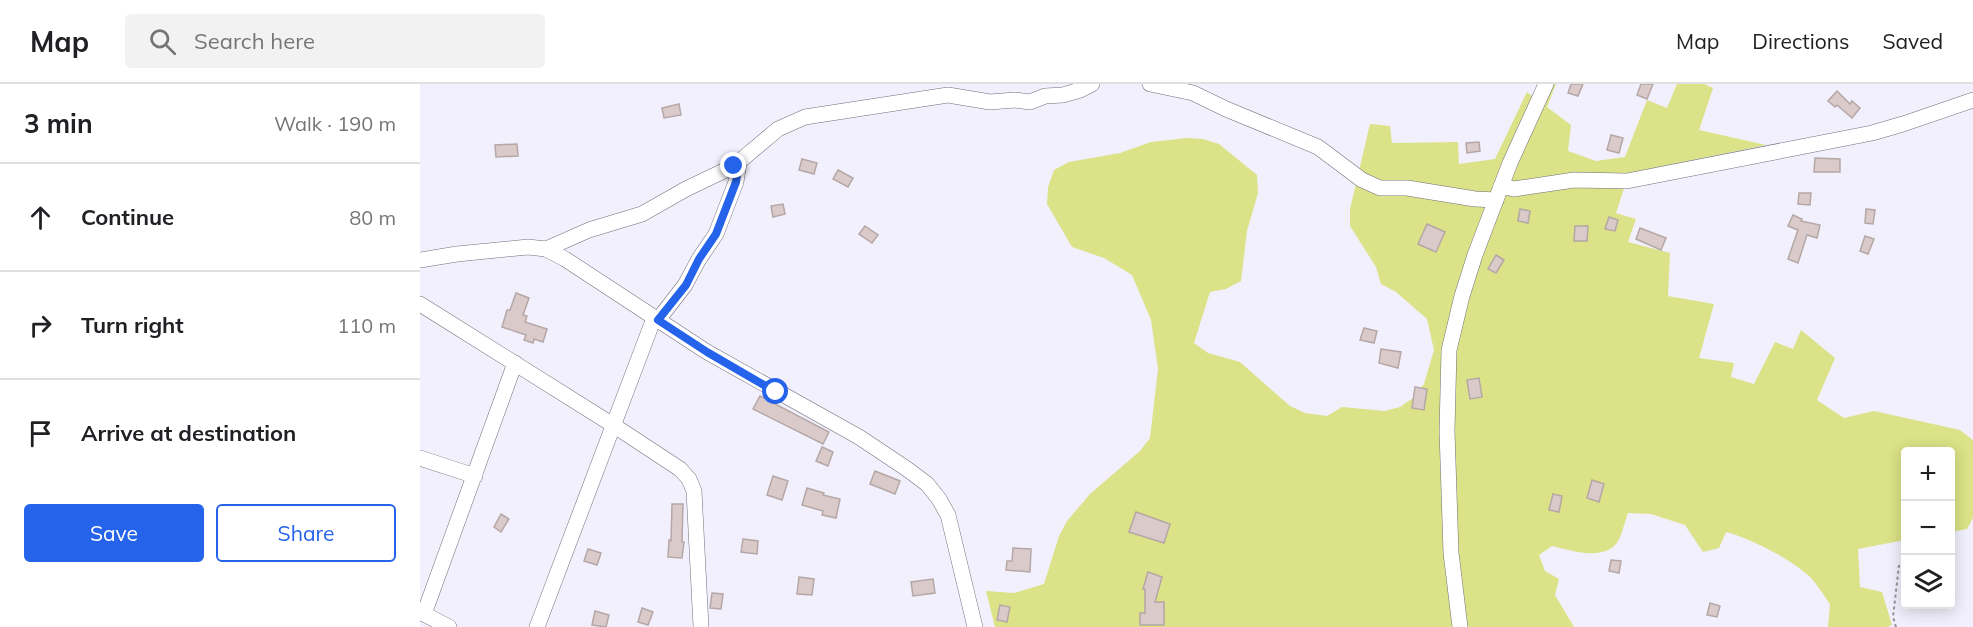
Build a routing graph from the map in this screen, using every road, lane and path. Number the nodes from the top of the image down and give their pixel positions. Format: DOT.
graph roads {
  1 [pos="1092,84"];
  2 [pos="1150,84"];
  3 [pos="1546,84"];
  4 [pos="1973,100"];
  5 [pos="739,162"];
  6 [pos="1499,193"];
  7 [pos="546,249"];
  8 [pos="421,262"];
  9 [pos="420,304"];
  10 [pos="656,319"];
  11 [pos="515,363"];
  12 [pos="613,425"];
  13 [pos="420,458"];
  14 [pos="475,476"];
  15 [pos="1899,565"];
  16 [pos="422,613"];
  17 [pos="449,627"];
  18 [pos="537,627"];
  19 [pos="701,627"];
  20 [pos="975,627"];
  21 [pos="1460,627"];
  22 [pos="1896,627"];
  1 -- 5 [label="street"];
  2 -- 6 [label="street"];
  3 -- 6 [label="street"];
  4 -- 6 [label="street"];
  5 -- 7 [label="street"];
  5 -- 10 [label="street"];
  6 -- 21 [label="street"];
  7 -- 8 [label="street"];
  7 -- 10 [label="street"];
  9 -- 11 [label="street"];
  10 -- 12 [label="street"];
  10 -- 20 [label="street"];
  11 -- 12 [label="street"];
  11 -- 14 [label="street"];
  12 -- 18 [label="street"];
  12 -- 19 [label="street"];
  13 -- 14 [label="street"];
  14 -- 16 [label="street"];
  15 -- 22 [label="path"];
  16 -- 17 [label="street"];
}
